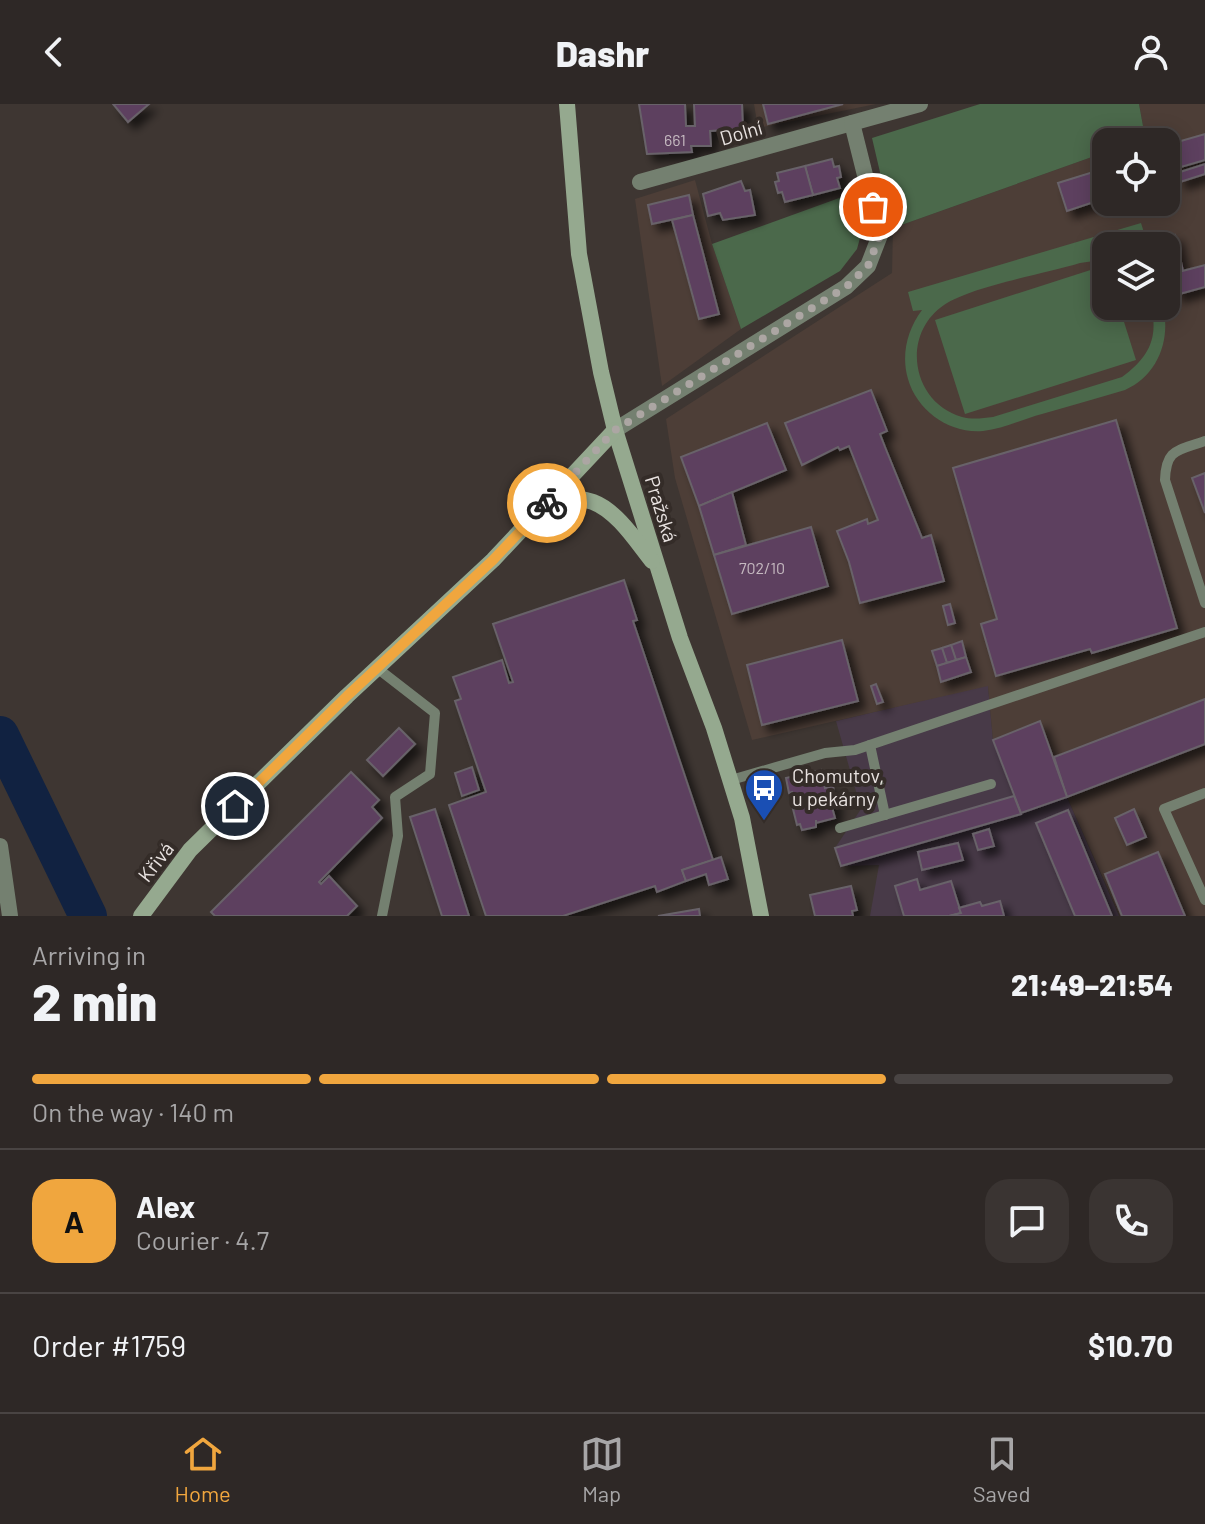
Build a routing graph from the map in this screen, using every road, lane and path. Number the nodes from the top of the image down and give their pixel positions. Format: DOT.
graph roads {
  1 [pos="567,104"];
  2 [pos="920,104"];
  3 [pos="852,123"];
  4 [pos="640,182"];
  5 [pos="615,430"];
  6 [pos="1205,441"];
  7 [pos="547,503"];
  8 [pos="658,570"];
  9 [pos="1205,603"];
  10 [pos="1205,632"];
  11 [pos="377,668"];
  12 [pos="870,745"];
  13 [pos="731,780"];
  14 [pos="991,784"];
  15 [pos="1205,793"];
  16 [pos="885,815"];
  17 [pos="840,828"];
  18 [pos="0,846"];
  19 [pos="1205,900"];
  20 [pos="10,916"];
  21 [pos="141,916"];
  22 [pos="382,916"];
  23 [pos="761,916"];
  1 -- 5 [label="main road, Pražská"];
  2 -- 3 [label="street, Dolní"];
  3 -- 4 [label="street, Dolní"];
  3 -- 5 [label="street"];
  5 -- 7 [label="main road, Křivá"];
  5 -- 8 [label="main road, Pražská"];
  6 -- 9 [label="lane"];
  7 -- 8 [label="main road"];
  7 -- 11 [label="main road, Křivá"];
  8 -- 13 [label="main road, Pražská"];
  10 -- 12 [label="lane"];
  11 -- 21 [label="main road, Křivá"];
  11 -- 22 [label="lane"];
  12 -- 13 [label="lane"];
  12 -- 16 [label="lane"];
  13 -- 23 [label="main road, Pražská"];
  14 -- 16 [label="lane"];
  15 -- 19 [label="lane"];
  16 -- 17 [label="lane"];
  18 -- 20 [label="street"];
}
